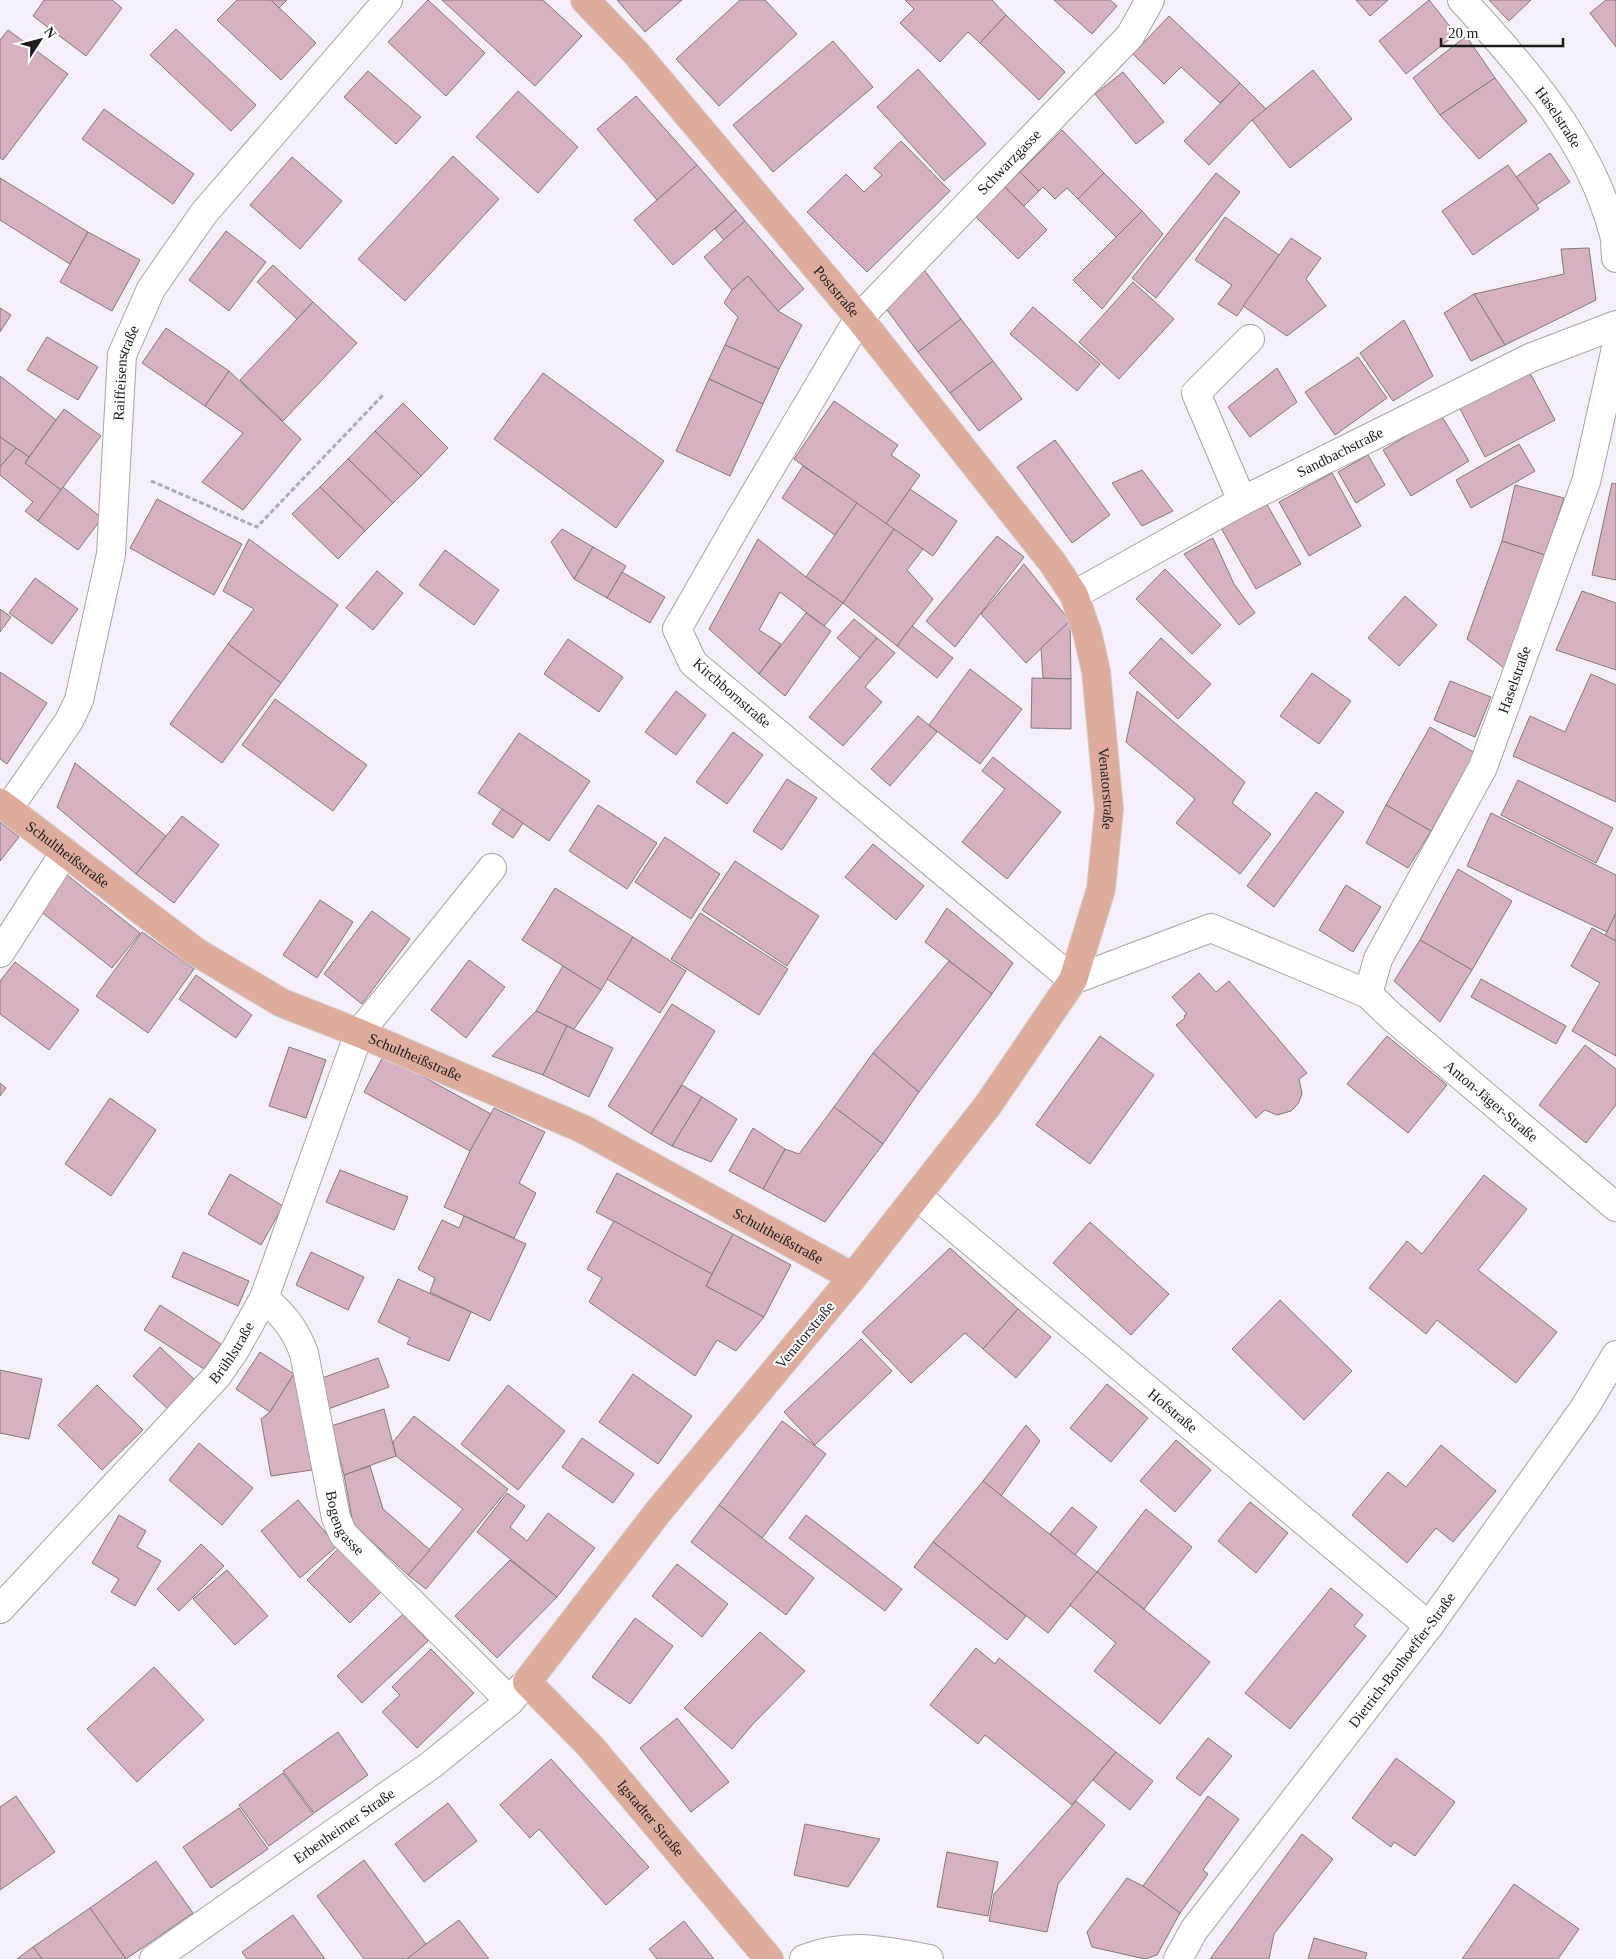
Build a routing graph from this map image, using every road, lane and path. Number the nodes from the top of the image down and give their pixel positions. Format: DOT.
graph roads {
  1 [pos="388,0"];
  2 [pos="586,0"];
  3 [pos="1150,0"];
  4 [pos="1462,0"];
  5 [pos="1616,258"];
  6 [pos="860,318"];
  7 [pos="1616,325"];
  8 [pos="1250,339"];
  9 [pos="1616,348"];
  10 [pos="384,394"];
  11 [pos="116,466"];
  12 [pos="1242,501"];
  13 [pos="1074,595"];
  14 [pos="4,806"];
  15 [pos="65,852"];
  16 [pos="492,868"];
  17 [pos="0,953"];
  18 [pos="1073,980"];
  19 [pos="1368,994"];
  20 [pos="359,1033"];
  21 [pos="917,1196"];
  22 [pos="1616,1207"];
  23 [pos="853,1277"];
  24 [pos="264,1298"];
  25 [pos="1616,1355"];
  26 [pos="0,1609"];
  27 [pos="1429,1626"];
  28 [pos="519,1691"];
  29 [pos="154,1959"];
  30 [pos="769,1959"];
  31 [pos="804,1959"];
  32 [pos="929,1959"];
  33 [pos="1178,1959"];
  1 -- 11 [label="street, Raiffeisenstraße"];
  2 -- 6 [label="main road, Poststraße"];
  3 -- 6 [label="street, Schwarzgasse"];
  4 -- 5 [label="street, Haselstraße"];
  6 -- 13 [label="main road, Poststraße"];
  6 -- 18 [label="street, Kirchbornstraße"];
  7 -- 12 [label="street, Sandbachstraße"];
  8 -- 12 [label="street"];
  9 -- 19 [label="street, Haselstraße"];
  10 -- 11 [label="path"];
  11 -- 14 [label="street, Raiffeisenstraße"];
  12 -- 13 [label="street, Sandbachstraße"];
  13 -- 18 [label="main road, Venatorstraße"];
  14 -- 15 [label="main road, Schultheißstraße"];
  15 -- 17 [label="street"];
  15 -- 20 [label="main road, Schultheißstraße"];
  16 -- 20 [label="street, Brühlstraße"];
  18 -- 19 [label="street"];
  18 -- 21 [label="main road, Venatorstraße"];
  19 -- 22 [label="street, Anton-Jäger-Straße"];
  20 -- 23 [label="main road, Schultheißstraße"];
  20 -- 24 [label="street, Brühlstraße"];
  21 -- 23 [label="main road, Venatorstraße"];
  21 -- 27 [label="street, Hofstraße"];
  23 -- 28 [label="main road, Venatorstraße"];
  24 -- 26 [label="street, Brühlstraße"];
  24 -- 28 [label="street, Bogengasse"];
  25 -- 27 [label="street, Dietrich-Bonhoeffer-Straße"];
  27 -- 33 [label="street, Dietrich-Bonhoeffer-Straße"];
  28 -- 29 [label="street, Erbenheimer Straße"];
  28 -- 30 [label="main road, Igstadter Straße"];
  31 -- 32 [label="street"];
}
